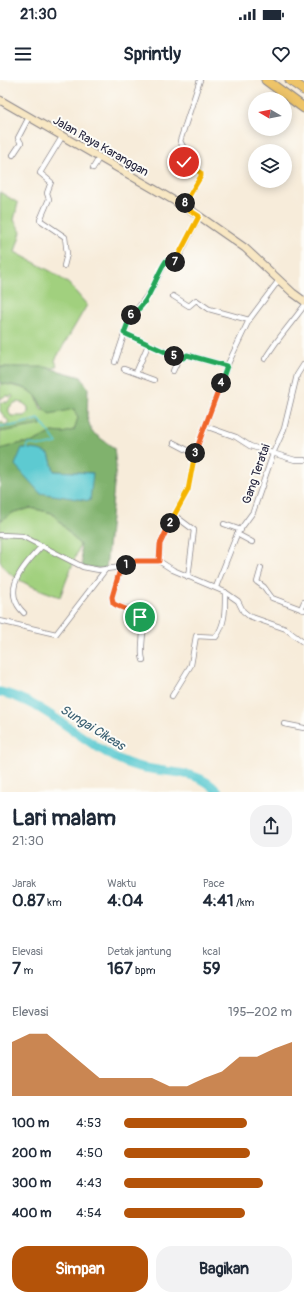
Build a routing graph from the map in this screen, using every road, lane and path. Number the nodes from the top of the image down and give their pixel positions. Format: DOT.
graph roads {
  1 [pos="200,80"];
  2 [pos="266,80"];
  3 [pos="290,80"];
  4 [pos="304,90"];
  5 [pos="0,100"];
  6 [pos="304,108"];
  7 [pos="29,117"];
  8 [pos="62,137"];
  9 [pos="12,155"];
  10 [pos="99,158"];
  11 [pos="93,168"];
  12 [pos="183,206"];
  13 [pos="199,216"];
  14 [pos="64,266"];
  15 [pos="279,280"];
  16 [pos="173,296"];
  17 [pos="304,301"];
  18 [pos="304,306"];
  19 [pos="249,320"];
  20 [pos="124,333"];
  21 [pos="148,345"];
  22 [pos="180,358"];
  23 [pos="265,359"];
  24 [pos="115,362"];
  25 [pos="304,364"];
  26 [pos="227,366"];
  27 [pos="124,368"];
  28 [pos="174,371"];
  29 [pos="136,373"];
  30 [pos="154,380"];
  31 [pos="205,426"];
  32 [pos="174,443"];
  33 [pos="273,453"];
  34 [pos="195,454"];
  35 [pos="304,460"];
  36 [pos="174,515"];
  37 [pos="224,524"];
  38 [pos="239,532"];
  39 [pos="0,535"];
  40 [pos="252,542"];
  41 [pos="42,546"];
  42 [pos="159,561"];
  43 [pos="121,566"];
  44 [pos="261,568"];
  45 [pos="106,569"];
  46 [pos="188,577"];
  47 [pos="216,587"];
  48 [pos="225,592"];
  49 [pos="304,602"];
  50 [pos="302,610"];
  51 [pos="24,613"];
  52 [pos="0,621"];
  53 [pos="304,643"];
  54 [pos="143,660"];
  55 [pos="172,696"];
  56 [pos="284,724"];
  57 [pos="304,728"];
  1 -- 12 [label="street"];
  2 -- 6 [label="highway"];
  3 -- 4 [label="highway"];
  5 -- 7 [label="street, Jalan Raya Karanggan"];
  7 -- 8 [label="street, Jalan Raya Karanggan"];
  7 -- 9 [label="street"];
  8 -- 10 [label="street, Jalan Raya Karanggan"];
  8 -- 14 [label="street"];
  10 -- 11 [label="street"];
  10 -- 12 [label="street, Jalan Raya Karanggan"];
  12 -- 13 [label="street, Jalan Raya Karanggan"];
  13 -- 15 [label="street, Jalan Raya Karanggan"];
  13 -- 20 [label="street"];
  15 -- 17 [label="street, Jalan Raya Karanggan"];
  15 -- 19 [label="street"];
  16 -- 19 [label="street"];
  18 -- 23 [label="street"];
  19 -- 26 [label="street"];
  20 -- 21 [label="street"];
  20 -- 24 [label="street"];
  21 -- 22 [label="street"];
  21 -- 29 [label="street"];
  22 -- 26 [label="street"];
  22 -- 28 [label="street"];
  25 -- 33 [label="street, Gang Teratai"];
  26 -- 31 [label="street"];
  27 -- 29 [label="street"];
  29 -- 30 [label="street"];
  31 -- 33 [label="street"];
  31 -- 34 [label="street"];
  32 -- 34 [label="street"];
  33 -- 35 [label="street"];
  33 -- 38 [label="street, Gang Teratai"];
  34 -- 36 [label="street"];
  36 -- 42 [label="street"];
  36 -- 46 [label="street"];
  37 -- 38 [label="street"];
  38 -- 40 [label="street"];
  38 -- 47 [label="street, Gang Teratai"];
  39 -- 41 [label="street"];
  41 -- 45 [label="street"];
  41 -- 51 [label="street"];
  42 -- 43 [label="street"];
  42 -- 46 [label="street"];
  43 -- 45 [label="street"];
  43 -- 54 [label="street"];
  44 -- 50 [label="street"];
  45 -- 52 [label="street"];
  46 -- 47 [label="street"];
  47 -- 48 [label="street"];
  48 -- 53 [label="street"];
  48 -- 55 [label="street"];
  49 -- 50 [label="street"];
  56 -- 57 [label="street"];
}
